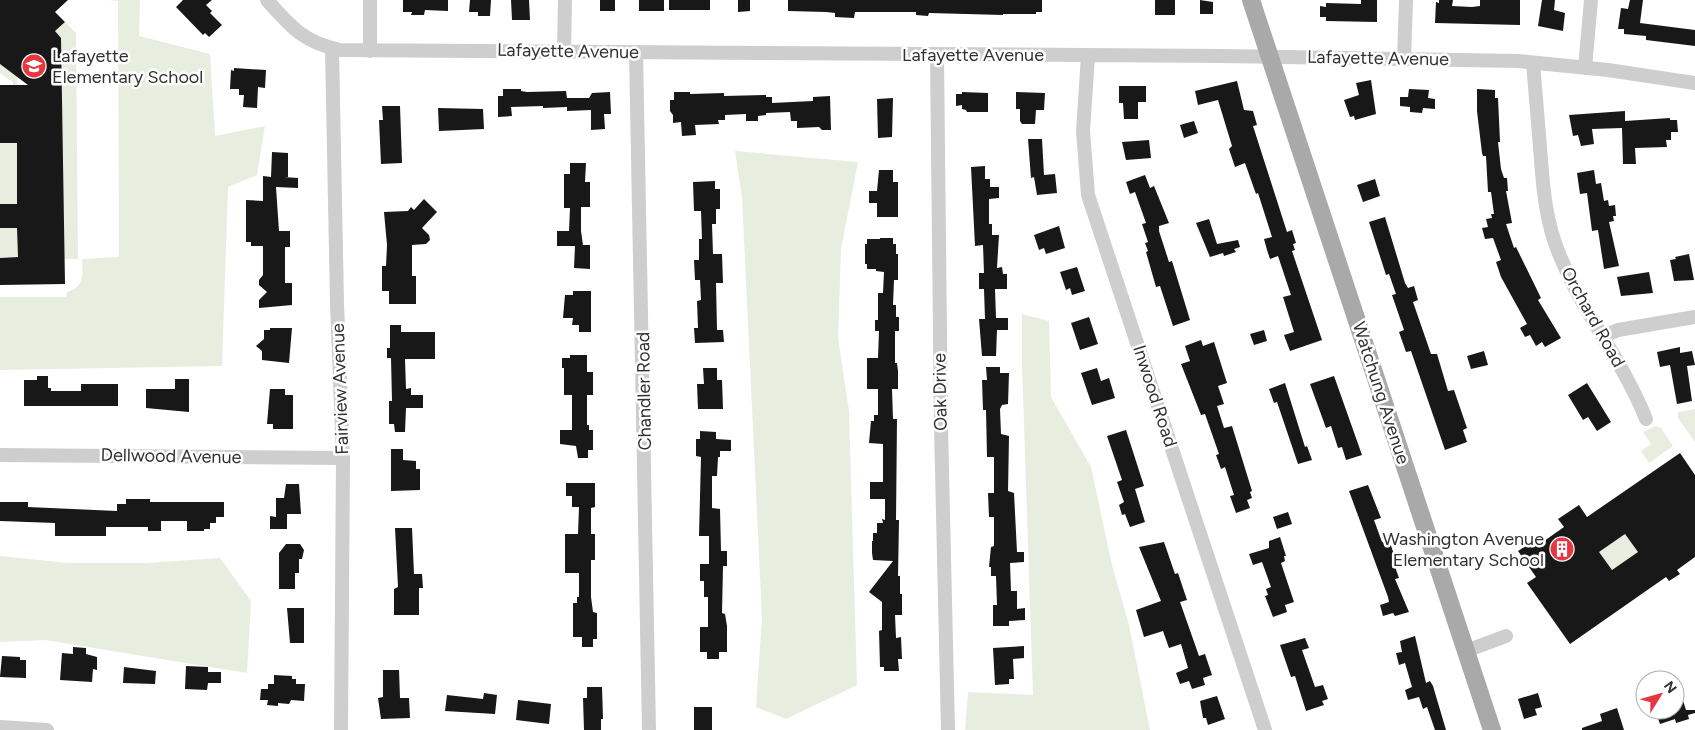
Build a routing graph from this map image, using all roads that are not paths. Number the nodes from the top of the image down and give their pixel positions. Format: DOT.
graph roads {
  1 [pos="267,0"];
  2 [pos="370,0"];
  3 [pos="565,0"];
  4 [pos="1251,0"];
  5 [pos="1406,0"];
  6 [pos="1591,0"];
  7 [pos="332,48"];
  8 [pos="370,51"];
  9 [pos="564,51"];
  10 [pos="636,52"];
  11 [pos="937,54"];
  12 [pos="1088,56"];
  13 [pos="1270,57"];
  14 [pos="1404,59"];
  15 [pos="1533,63"];
  16 [pos="1584,68"];
  17 [pos="1695,83"];
  18 [pos="1695,317"];
  19 [pos="1604,336"];
  20 [pos="1646,419"];
  21 [pos="0,455"];
  22 [pos="343,458"];
  23 [pos="1506,636"];
  24 [pos="1466,650"];
  25 [pos="0,727"];
  26 [pos="47,730"];
  27 [pos="341,730"];
  28 [pos="649,730"];
  29 [pos="948,730"];
  30 [pos="1265,730"];
  31 [pos="1492,730"];
  1 -- 7 [label="street, Lafayette Avenue"];
  2 -- 8 [label="street"];
  3 -- 9 [label="street"];
  4 -- 13 [label="main road, Watchung Avenue"];
  5 -- 14 [label="street"];
  6 -- 16 [label="street"];
  7 -- 8 [label="street, Lafayette Avenue"];
  7 -- 22 [label="street, Fairview Avenue"];
  8 -- 9 [label="street, Lafayette Avenue"];
  9 -- 10 [label="street, Lafayette Avenue"];
  10 -- 11 [label="street, Lafayette Avenue"];
  10 -- 28 [label="street, Chandler Road"];
  11 -- 12 [label="street, Lafayette Avenue"];
  11 -- 29 [label="street, Oak Drive"];
  12 -- 13 [label="street, Lafayette Avenue"];
  12 -- 30 [label="street, Inwood Road"];
  13 -- 14 [label="street, Lafayette Avenue"];
  13 -- 24 [label="main road, Watchung Avenue"];
  14 -- 15 [label="street, Lafayette Avenue"];
  15 -- 16 [label="street, Lafayette Avenue"];
  15 -- 19 [label="street, Orchard Road"];
  16 -- 17 [label="street, Lafayette Avenue"];
  18 -- 19 [label="street"];
  19 -- 20 [label="street, Orchard Road"];
  21 -- 22 [label="street, Dellwood Avenue"];
  22 -- 27 [label="street, Fairview Avenue"];
  23 -- 24 [label="street"];
  24 -- 31 [label="main road, Watchung Avenue"];
  25 -- 26 [label="street"];
}
